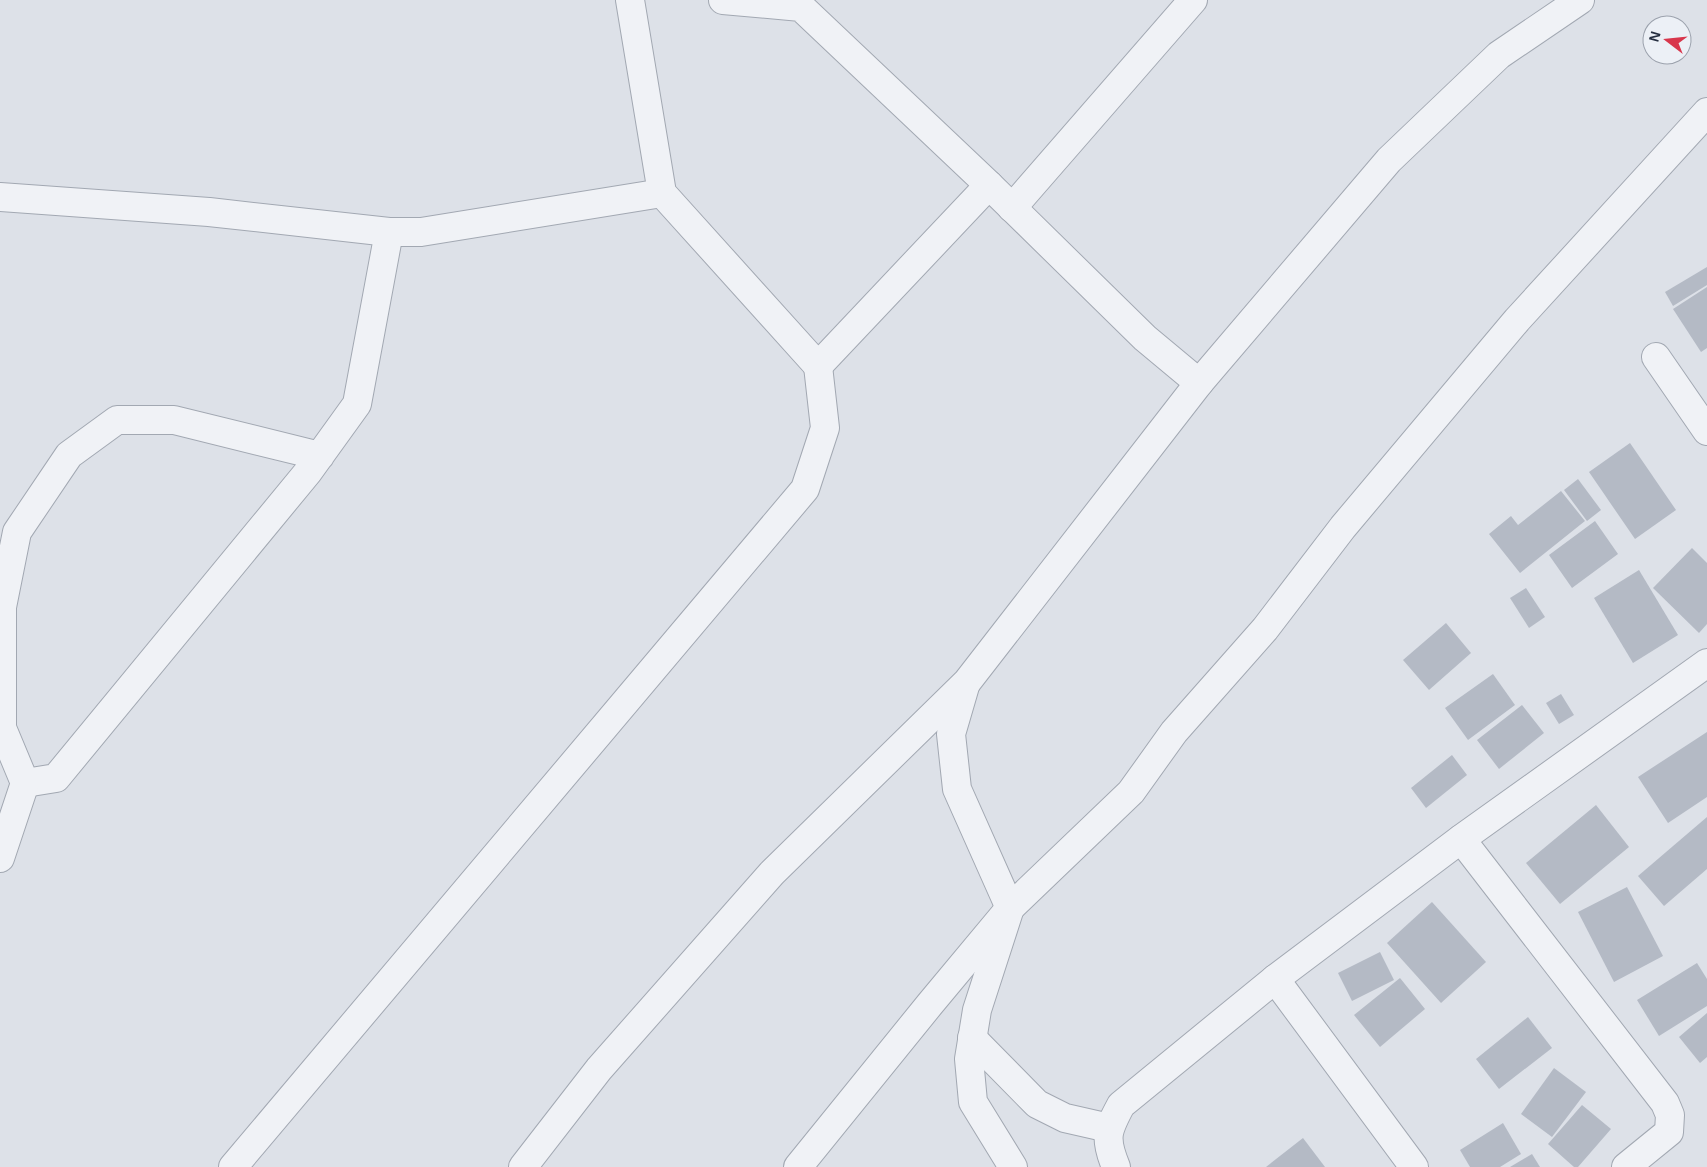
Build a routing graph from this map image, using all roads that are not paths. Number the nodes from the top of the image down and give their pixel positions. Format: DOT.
graph roads {
  1 [pos="630,0"];
  2 [pos="723,0"];
  3 [pos="1193,0"];
  4 [pos="1580,0"];
  5 [pos="1707,112"];
  6 [pos="989,185"];
  7 [pos="662,193"];
  8 [pos="0,197"];
  9 [pos="1012,208"];
  10 [pos="388,232"];
  11 [pos="1656,357"];
  12 [pos="818,366"];
  13 [pos="1198,383"];
  14 [pos="1707,431"];
  15 [pos="320,456"];
  16 [pos="1707,663"];
  17 [pos="966,682"];
  18 [pos="25,783"];
  19 [pos="1461,839"];
  20 [pos="0,858"];
  21 [pos="1010,908"];
  22 [pos="1275,979"];
  23 [pos="972,1038"];
  24 [pos="1109,1128"];
  25 [pos="233,1167"];
  26 [pos="523,1167"];
  27 [pos="798,1167"];
  28 [pos="1014,1167"];
  29 [pos="1116,1167"];
  30 [pos="1414,1167"];
  31 [pos="1626,1167"];
  1 -- 7 [label="street"];
  2 -- 6 [label="street"];
  3 -- 9 [label="street"];
  4 -- 13 [label="street"];
  5 -- 21 [label="street"];
  6 -- 9 [label="street"];
  6 -- 12 [label="street"];
  7 -- 10 [label="street"];
  7 -- 12 [label="street"];
  8 -- 10 [label="street"];
  9 -- 13 [label="street"];
  10 -- 15 [label="street"];
  11 -- 14 [label="street"];
  12 -- 25 [label="street"];
  13 -- 17 [label="street"];
  15 -- 18 [label="street"];
  15 -- 18 [label="street"];
  16 -- 19 [label="street"];
  17 -- 21 [label="street"];
  17 -- 26 [label="street"];
  18 -- 20 [label="street"];
  19 -- 22 [label="street"];
  19 -- 31 [label="street"];
  21 -- 23 [label="street"];
  21 -- 27 [label="street"];
  22 -- 24 [label="street"];
  22 -- 30 [label="street"];
  23 -- 24 [label="street"];
  23 -- 28 [label="street"];
  24 -- 29 [label="street"];
}
